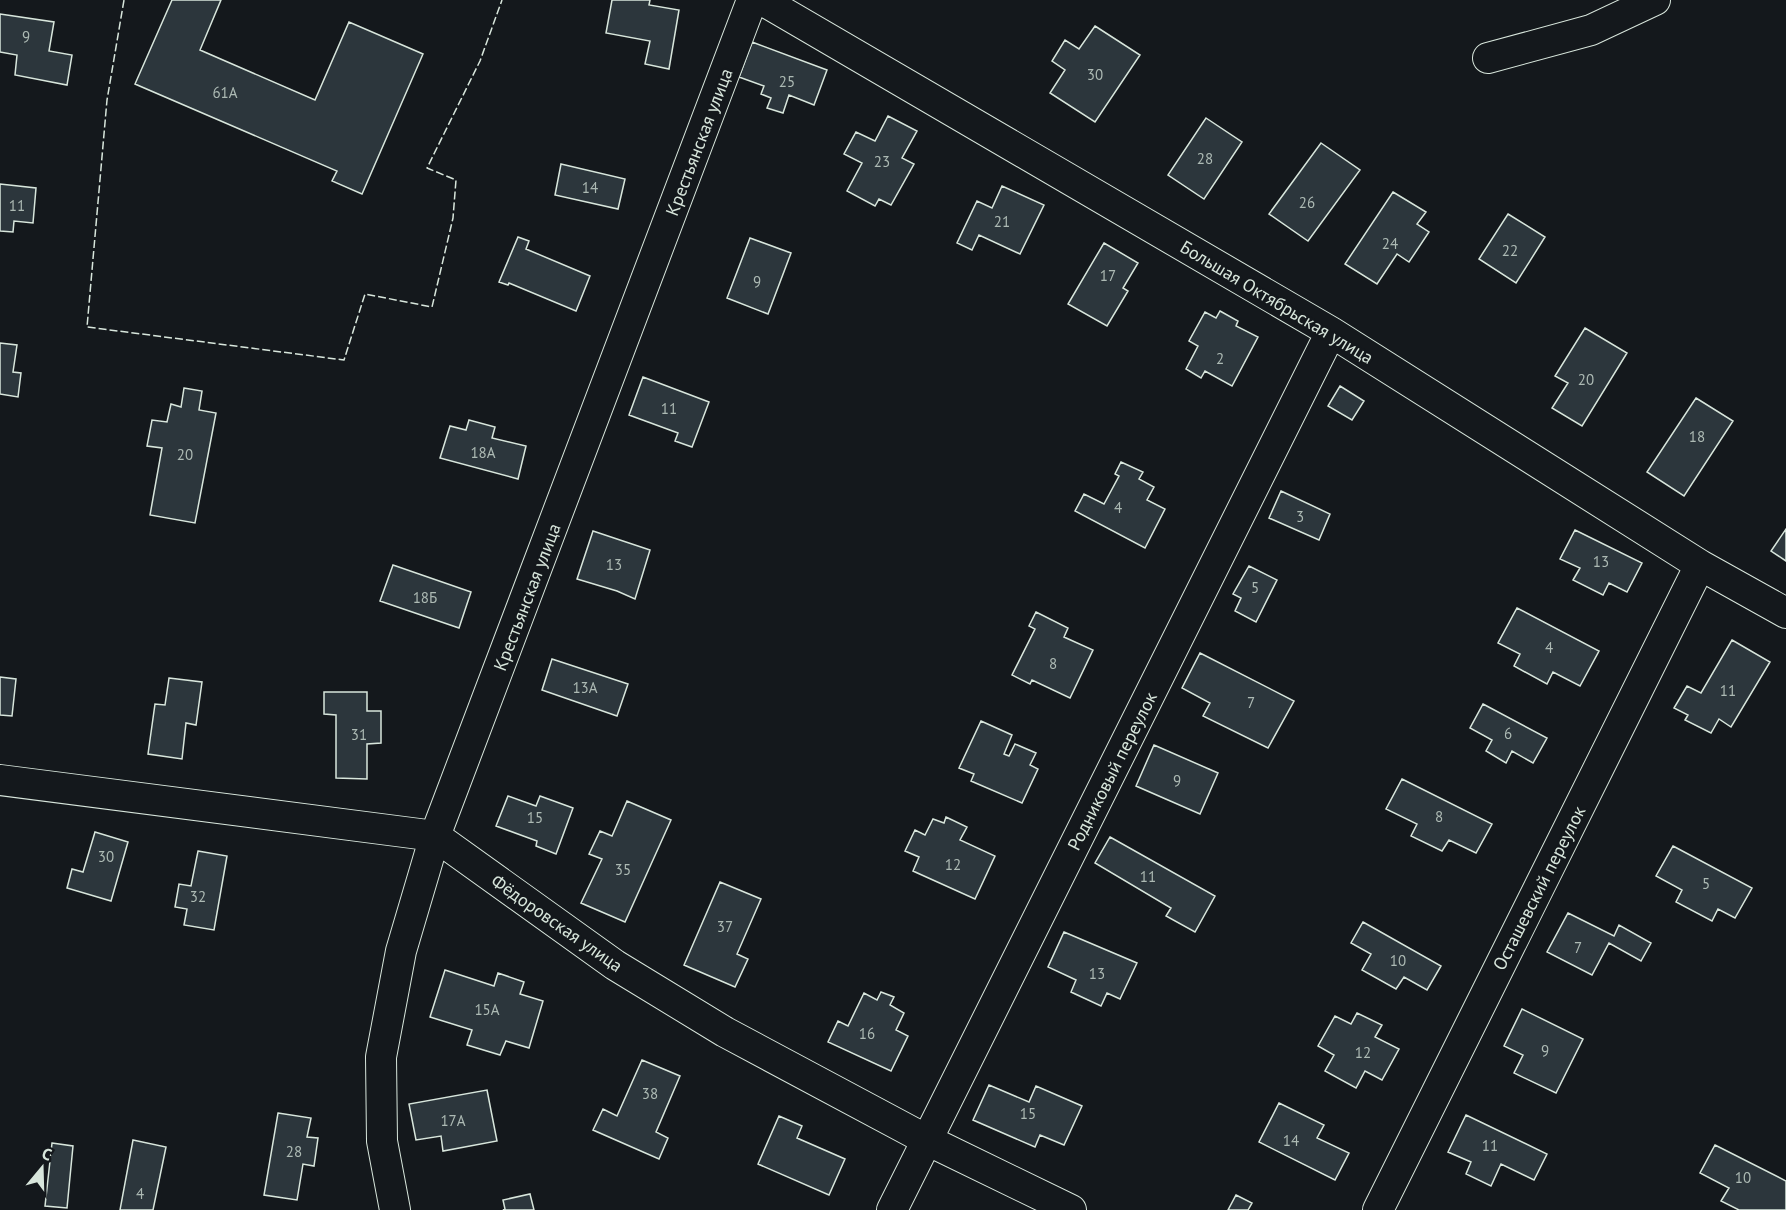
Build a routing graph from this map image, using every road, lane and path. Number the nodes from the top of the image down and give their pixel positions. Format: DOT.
graph roads {
  1 [pos="752,0"];
  2 [pos="762,0"];
  3 [pos="1655,0"];
  4 [pos="1488,58"];
  5 [pos="1331,332"];
  6 [pos="1700,565"];
  7 [pos="1786,613"];
  8 [pos="0,780"];
  9 [pos="435,836"];
  10 [pos="927,1140"];
  11 [pos="394,1210"];
  12 [pos="892,1210"];
  13 [pos="1071,1210"];
  14 [pos="1378,1210"];
  1 -- 9 [label="street, Крестьянская улица"];
  2 -- 5 [label="street, Большая Октябрьская улица"];
  3 -- 4 [label="street"];
  5 -- 6 [label="street, Большая Октябрьская улица"];
  5 -- 10 [label="street, Родниковый переулок"];
  6 -- 7 [label="street, Большая Октябрьская улица"];
  6 -- 14 [label="street, Осташевский переулок"];
  8 -- 9 [label="street, Фёдоровская улица"];
  9 -- 10 [label="street, Фёдоровская улица"];
  9 -- 11 [label="street, Крестьянская улица"];
  10 -- 12 [label="street, Родниковый переулок"];
  10 -- 13 [label="street, Фёдоровская улица"];
}
